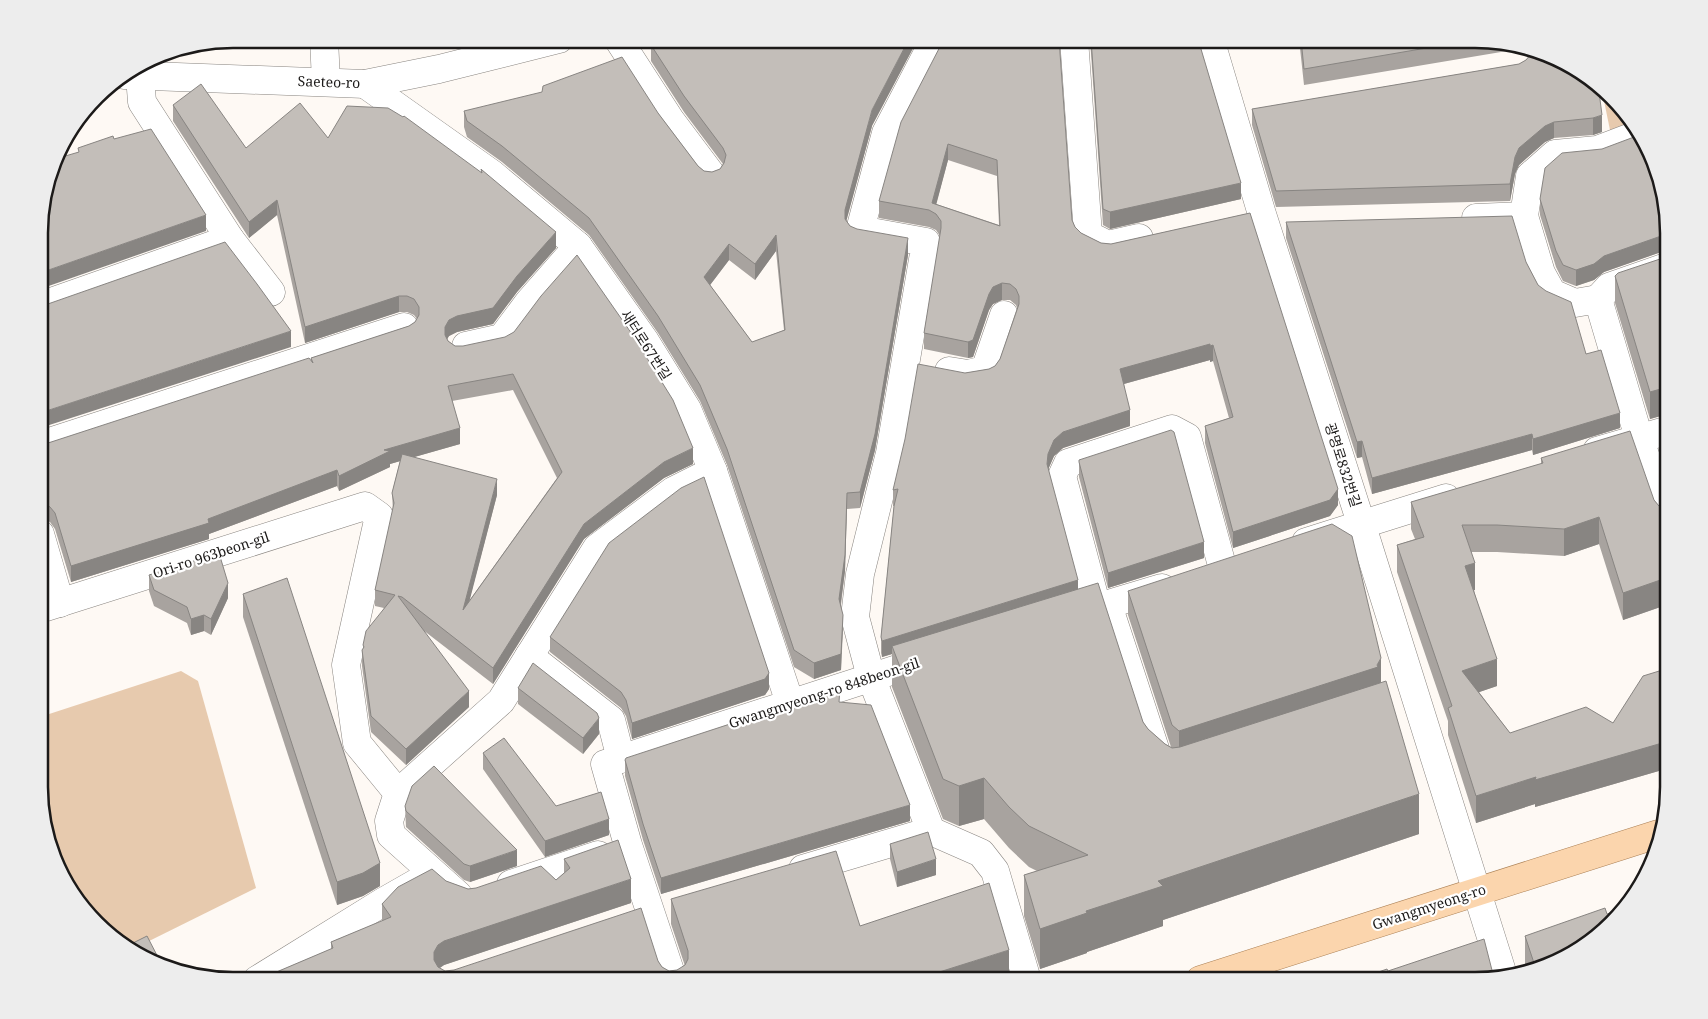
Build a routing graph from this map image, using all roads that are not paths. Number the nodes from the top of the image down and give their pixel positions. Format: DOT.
graph roads {
  1 [pos="324,48"];
  2 [pos="524,48"];
  3 [pos="624,48"];
  4 [pos="930,48"];
  5 [pos="1075,48"];
  6 [pos="1213,48"];
  7 [pos="134,76"];
  8 [pos="132,77"];
  9 [pos="326,82"];
  10 [pos="365,84"];
  11 [pos="1261,108"];
  12 [pos="1231,113"];
  13 [pos="1633,136"];
  14 [pos="710,173"];
  15 [pos="1524,216"];
  16 [pos="1256,217"];
  17 [pos="1454,218"];
  18 [pos="1295,222"];
  19 [pos="1166,232"];
  20 [pos="230,238"];
  21 [pos="578,246"];
  22 [pos="1660,269"];
  23 [pos="271,292"];
  24 [pos="1598,300"];
  25 [pos="48,303"];
  26 [pos="1004,315"];
  27 [pos="404,327"];
  28 [pos="460,347"];
  29 [pos="906,362"];
  30 [pos="1660,432"];
  31 [pos="1639,438"];
  32 [pos="48,442"];
  33 [pos="1574,458"];
  34 [pos="713,471"];
  35 [pos="1473,489"];
  36 [pos="1660,497"];
  37 [pos="1361,524"];
  38 [pos="1278,551"];
  39 [pos="1251,560"];
  40 [pos="1223,569"];
  41 [pos="48,592"];
  42 [pos="50,606"];
  43 [pos="1103,606"];
  44 [pos="1050,622"];
  45 [pos="956,651"];
  46 [pos="530,656"];
  47 [pos="871,677"];
  48 [pos="790,703"];
  49 [pos="621,758"];
  50 [pos="1185,770"];
  51 [pos="398,793"];
  52 [pos="931,831"];
  53 [pos="1654,835"];
  54 [pos="628,845"];
  55 [pos="434,874"];
  56 [pos="781,875"];
  57 [pos="1476,892"];
  58 [pos="679,905"];
  59 [pos="651,913"];
  60 [pos="623,922"];
  61 [pos="1501,970"];
  62 [pos="270,972"];
  63 [pos="670,972"];
  64 [pos="1025,972"];
  65 [pos="1247,972"];
  1 -- 9 [label="street"];
  2 -- 10 [label="street, Saeteo-ro"];
  3 -- 14 [label="street"];
  4 -- 29 [label="street"];
  5 -- 19 [label="street"];
  6 -- 12 [label="street, 광명로832번길"];
  7 -- 9 [label="street, Saeteo-ro"];
  8 -- 20 [label="street"];
  9 -- 10 [label="street, Saeteo-ro"];
  10 -- 21 [label="street, 새터로67번길"];
  11 -- 12 [label="street"];
  12 -- 16 [label="street, 광명로832번길"];
  13 -- 15 [label="street"];
  15 -- 17 [label="street"];
  15 -- 24 [label="street"];
  16 -- 18 [label="street"];
  16 -- 37 [label="street, 광명로832번길"];
  20 -- 23 [label="street"];
  20 -- 25 [label="street"];
  21 -- 28 [label="street"];
  21 -- 34 [label="street, 새터로67번길"];
  22 -- 24 [label="street"];
  24 -- 31 [label="street"];
  26 -- 29 [label="street"];
  27 -- 32 [label="street"];
  29 -- 47 [label="street"];
  30 -- 31 [label="street"];
  31 -- 33 [label="street"];
  31 -- 36 [label="street"];
  34 -- 46 [label="street"];
  34 -- 48 [label="street, 새터로67번길"];
  35 -- 37 [label="street"];
  37 -- 38 [label="street"];
  37 -- 57 [label="street, 광명로832번길"];
  39 -- 40 [label="street"];
  40 -- 43 [label="street"];
  40 -- 43 [label="street"];
  41 -- 42 [label="street"];
  42 -- 51 [label="street, Ori-ro 963beon-gil"];
  43 -- 44 [label="street"];
  43 -- 50 [label="street"];
  45 -- 47 [label="street, Gwangmyeong-ro 848beon-gil"];
  46 -- 49 [label="street"];
  46 -- 51 [label="street"];
  47 -- 48 [label="street, Gwangmyeong-ro 848beon-gil"];
  47 -- 52 [label="street"];
  48 -- 49 [label="street, Gwangmyeong-ro 848beon-gil"];
  49 -- 54 [label="street, Gwangmyeong-ro 848beon-gil"];
  51 -- 55 [label="street"];
  52 -- 56 [label="street"];
  52 -- 64 [label="street"];
  53 -- 57 [label="main road, Gwangmyeong-ro"];
  54 -- 55 [label="street"];
  54 -- 59 [label="street, Gwangmyeong-ro 848beon-gil"];
  55 -- 62 [label="street"];
  57 -- 61 [label="street, 광명로832번길"];
  57 -- 65 [label="main road, Gwangmyeong-ro"];
  58 -- 59 [label="street"];
  59 -- 60 [label="street"];
  59 -- 63 [label="street, Gwangmyeong-ro 848beon-gil"];
}
